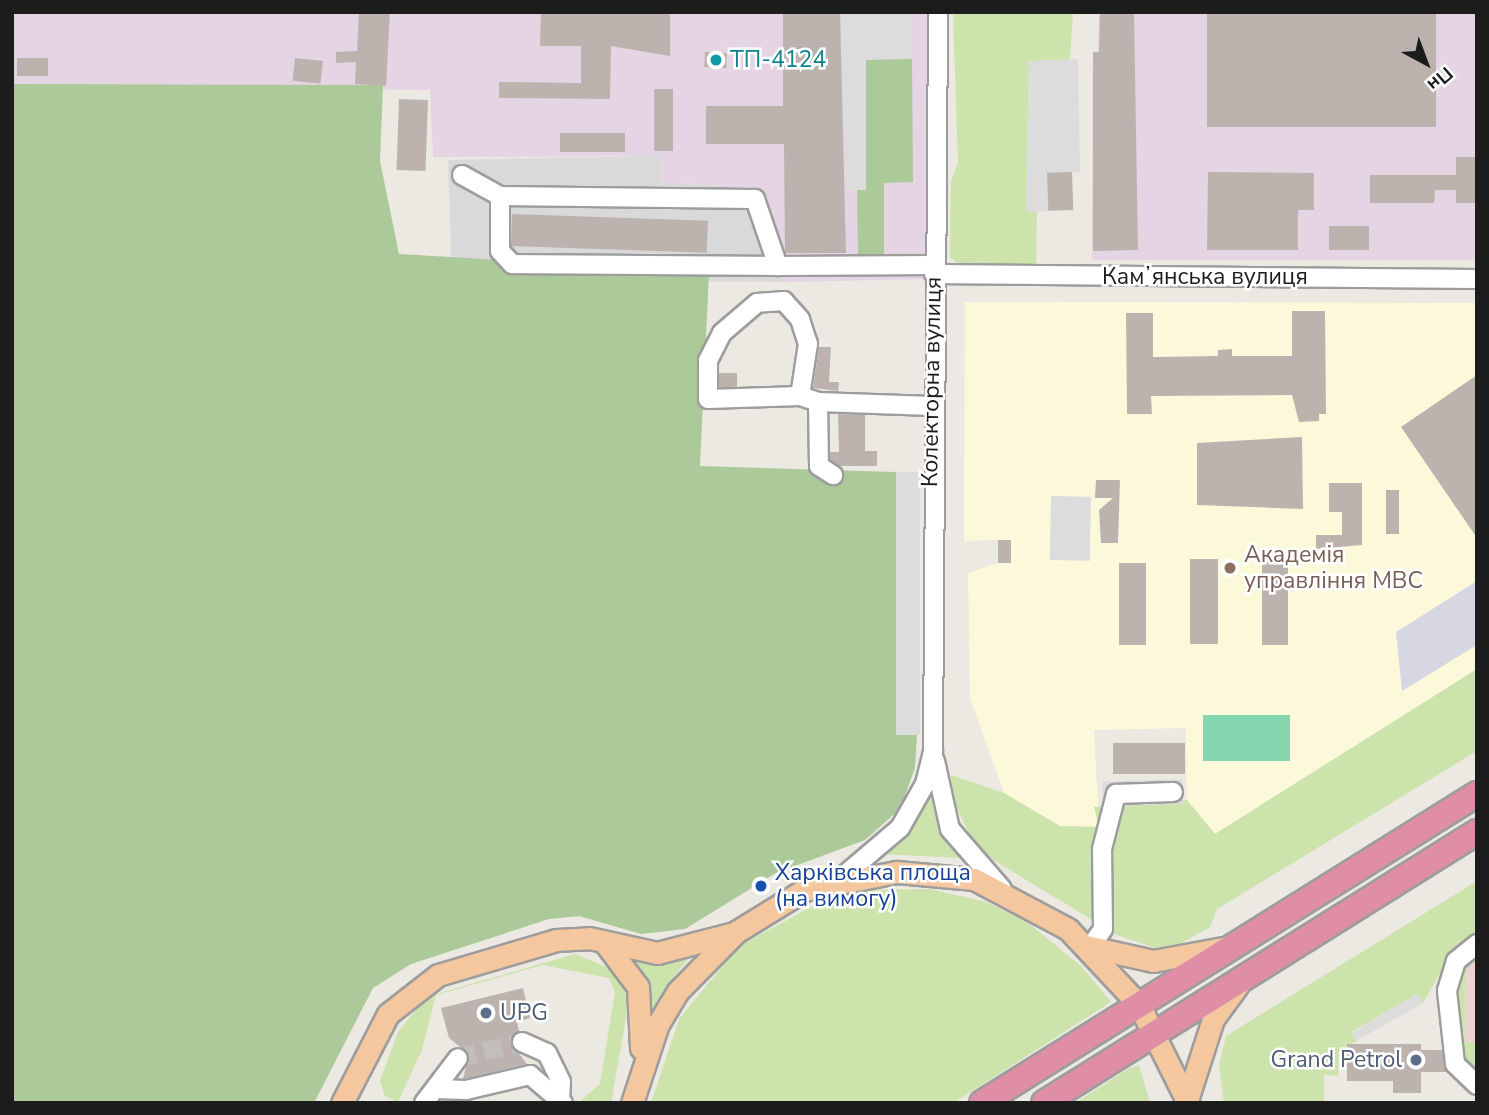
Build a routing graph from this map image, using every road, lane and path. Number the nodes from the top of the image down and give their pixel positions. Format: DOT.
graph roads {
  1 [pos="938,12"];
  2 [pos="462,175"];
  3 [pos="500,196"];
  4 [pos="778,266"];
  5 [pos="934,270"];
  6 [pos="1477,279"];
  7 [pos="800,396"];
  8 [pos="818,402"];
  9 [pos="932,406"];
  10 [pos="833,475"];
  11 [pos="933,751"];
  12 [pos="1173,792"];
  13 [pos="1477,794"];
  14 [pos="1477,832"];
  15 [pos="1465,847"];
  16 [pos="841,878"];
  17 [pos="1002,890"];
  18 [pos="736,932"];
  19 [pos="605,943"];
  20 [pos="1239,944"];
  21 [pos="1477,944"];
  22 [pos="1090,947"];
  23 [pos="1252,968"];
  24 [pos="1139,1006"];
  25 [pos="1154,1030"];
  26 [pos="522,1042"];
  27 [pos="458,1058"];
  28 [pos="640,1066"];
  29 [pos="1477,1085"];
  30 [pos="436,1089"];
  31 [pos="1188,1100"];
  32 [pos="560,1101"];
  33 [pos="342,1103"];
  34 [pos="424,1103"];
  35 [pos="632,1103"];
  36 [pos="982,1103"];
  37 [pos="1044,1103"];
  1 -- 5 [label="street, Колекторна вулиця"];
  2 -- 3 [label="street"];
  3 -- 4 [label="street"];
  3 -- 4 [label="street, Камʼянська вулиця"];
  4 -- 5 [label="street, Камʼянська вулиця"];
  5 -- 6 [label="street, Камʼянська вулиця"];
  5 -- 9 [label="street, Колекторна вулиця"];
  7 -- 7 [label="street"];
  7 -- 8 [label="street"];
  8 -- 9 [label="street"];
  8 -- 10 [label="street"];
  9 -- 11 [label="street, Колекторна вулиця"];
  11 -- 16 [label="street, Колекторна вулиця"];
  11 -- 17 [label="street, Колекторна вулиця"];
  12 -- 22 [label="street"];
  13 -- 20 [label="highway"];
  14 -- 15 [label="highway"];
  15 -- 23 [label="highway"];
  16 -- 17 [label="main road"];
  16 -- 18 [label="main road"];
  17 -- 22 [label="main road"];
  18 -- 19 [label="main road"];
  18 -- 28 [label="main road"];
  19 -- 28 [label="main road"];
  19 -- 33 [label="main road"];
  20 -- 22 [label="main road"];
  20 -- 24 [label="highway"];
  21 -- 29 [label="street"];
  22 -- 24 [label="main road"];
  23 -- 25 [label="highway"];
  23 -- 31 [label="main road"];
  24 -- 25 [label="main road"];
  24 -- 36 [label="highway"];
  25 -- 31 [label="main road"];
  25 -- 37 [label="highway"];
  26 -- 32 [label="street"];
  27 -- 30 [label="street"];
  28 -- 35 [label="main road"];
  30 -- 32 [label="street"];
  30 -- 34 [label="street"];
}
